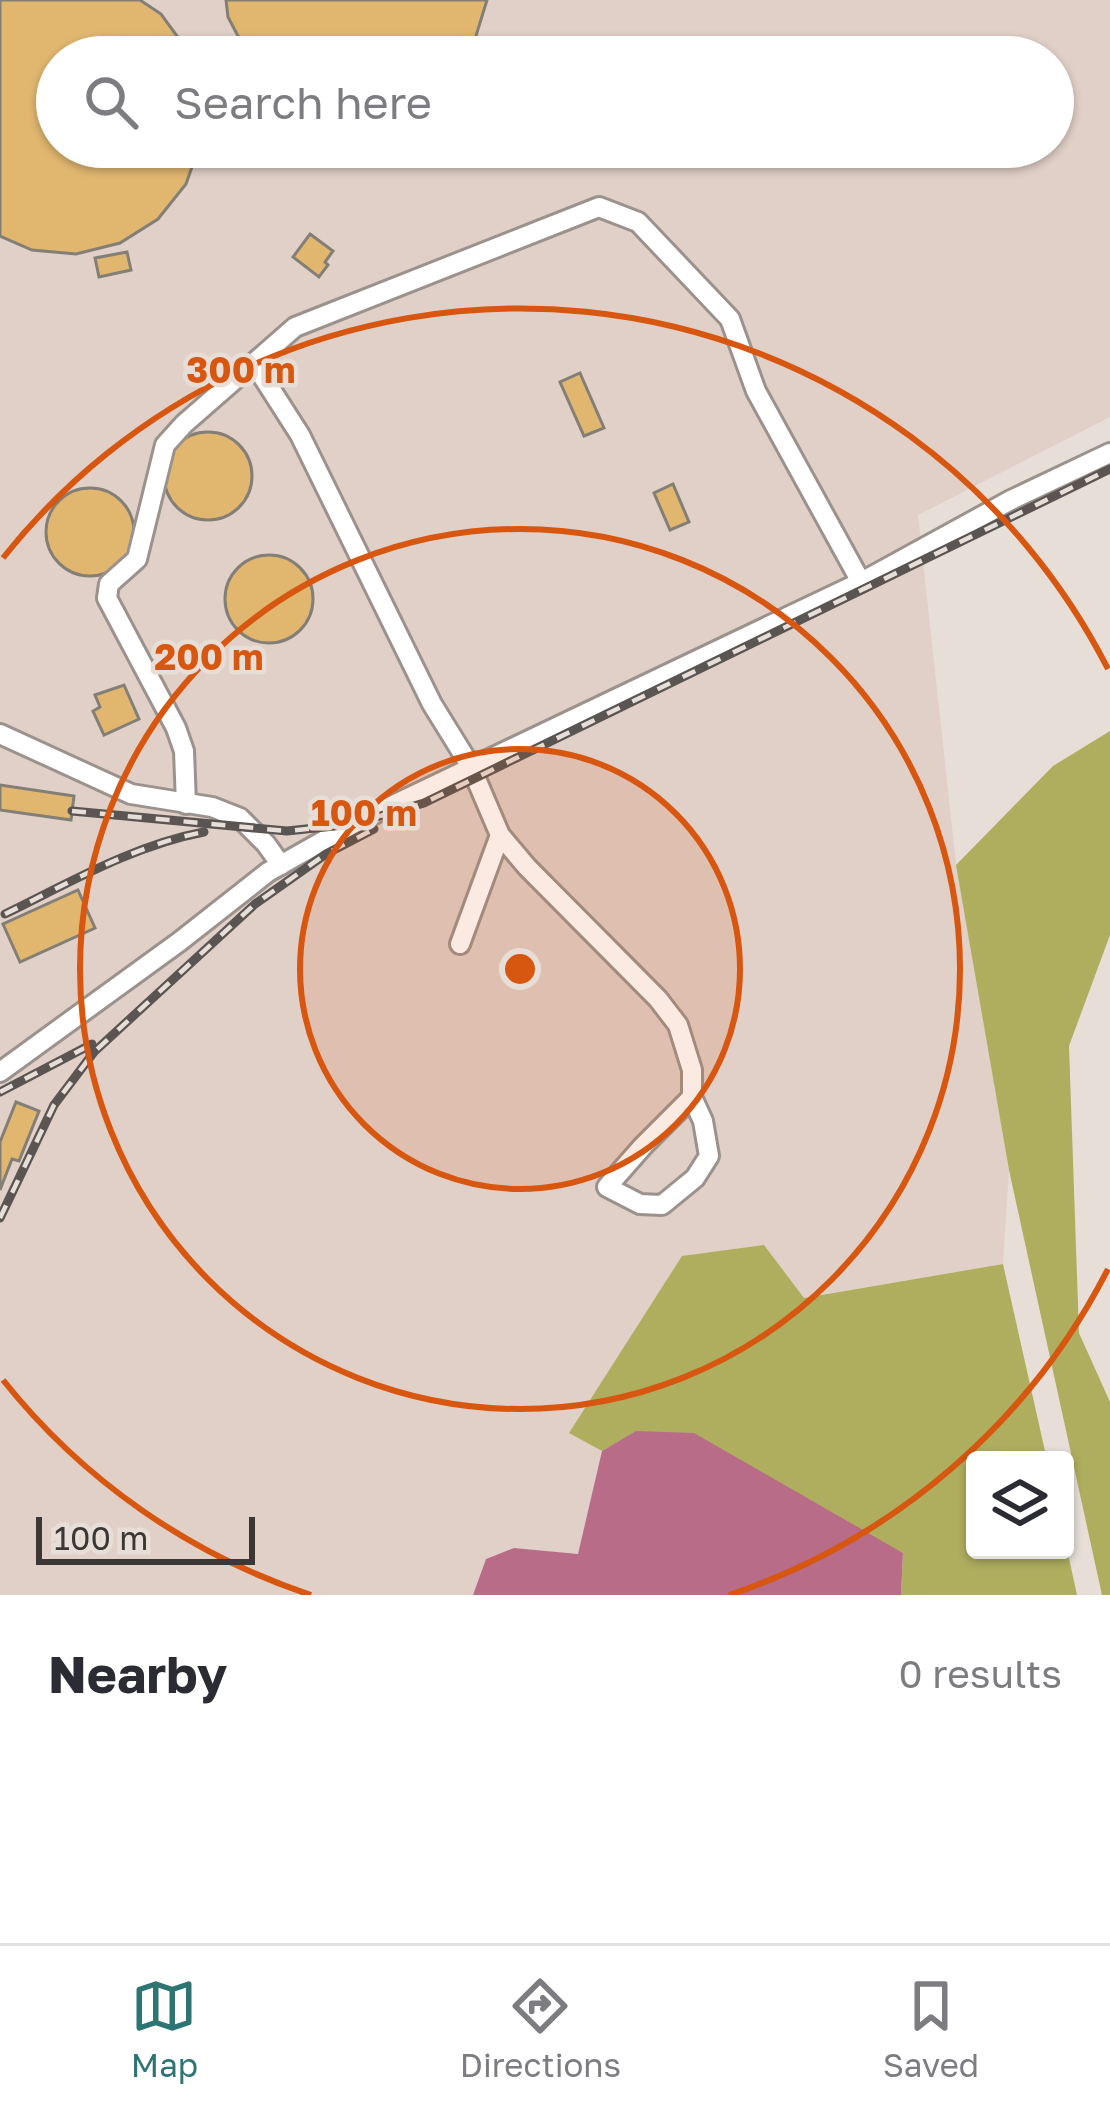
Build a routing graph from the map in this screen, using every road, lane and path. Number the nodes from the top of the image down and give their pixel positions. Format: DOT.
graph roads {
  1 [pos="254,363"];
  2 [pos="1110,453"];
  3 [pos="861,581"];
  4 [pos="0,734"];
  5 [pos="471,767"];
  6 [pos="186,804"];
  7 [pos="500,835"];
  8 [pos="281,865"];
  9 [pos="460,944"];
  10 [pos="0,1072"];
  11 [pos="692,1096"];
  1 -- 3 [label="lane"];
  1 -- 5 [label="lane"];
  1 -- 6 [label="lane"];
  2 -- 3 [label="lane"];
  3 -- 5 [label="lane"];
  4 -- 6 [label="lane"];
  5 -- 7 [label="lane"];
  5 -- 8 [label="lane"];
  6 -- 8 [label="lane"];
  7 -- 9 [label="lane"];
  7 -- 11 [label="lane"];
  8 -- 10 [label="lane"];
  11 -- 11 [label="lane"];
}
